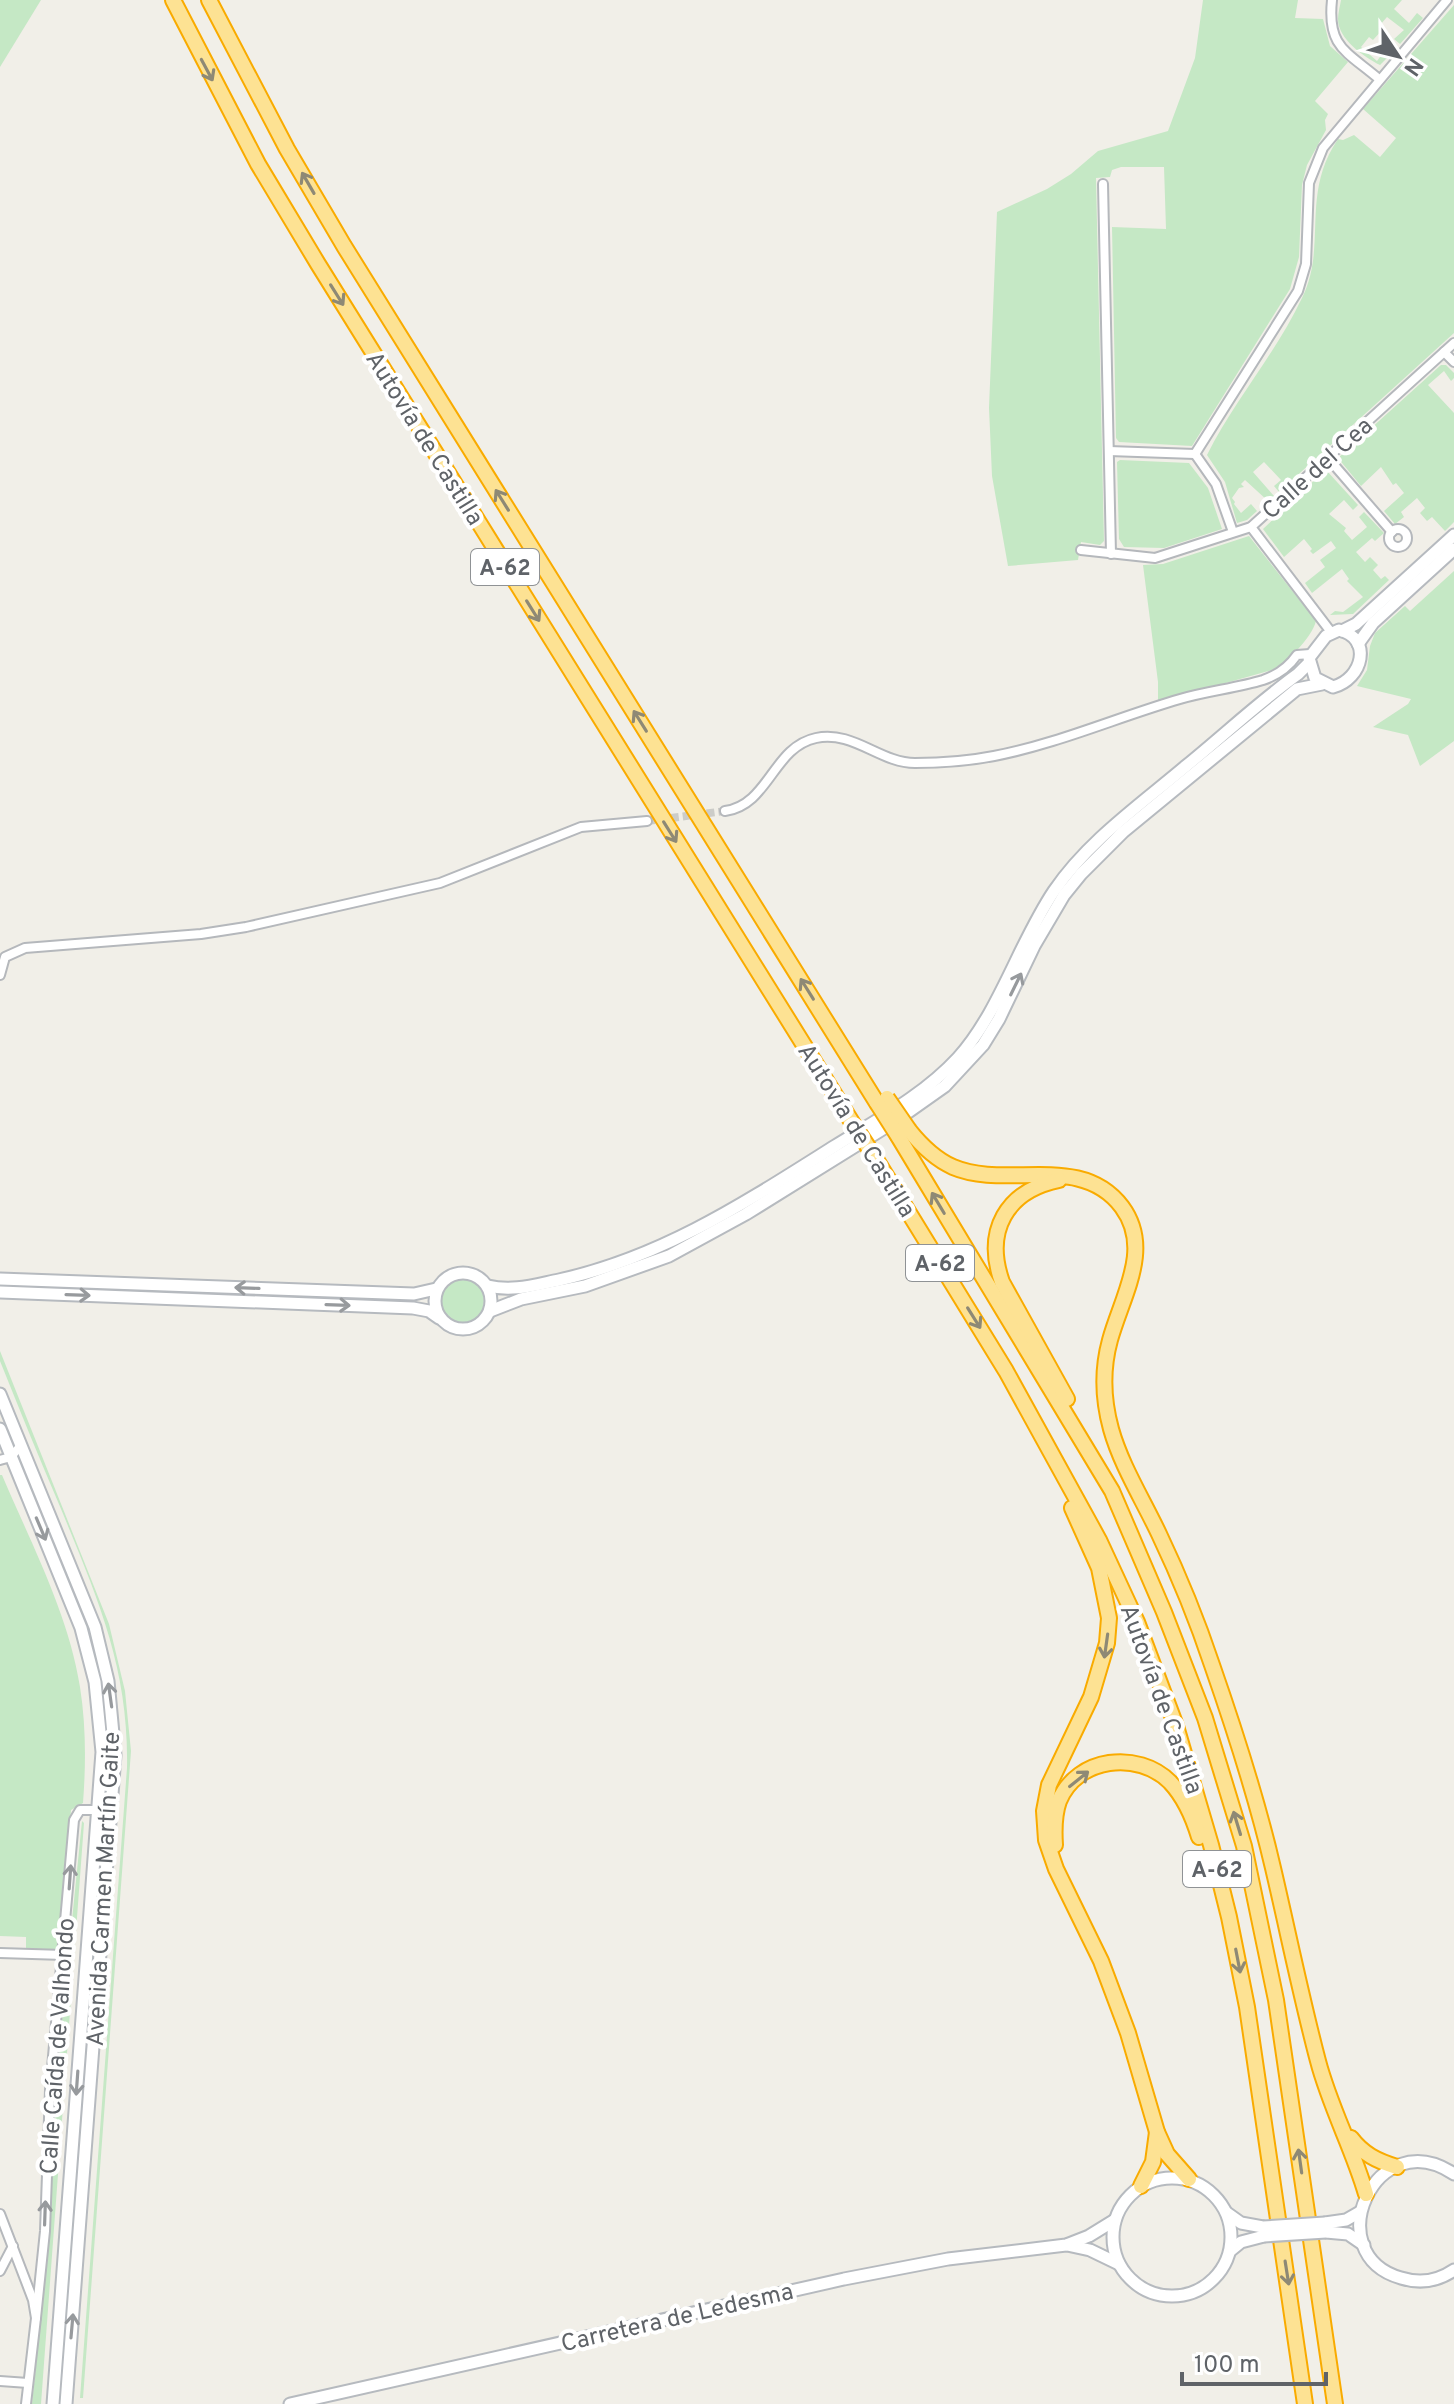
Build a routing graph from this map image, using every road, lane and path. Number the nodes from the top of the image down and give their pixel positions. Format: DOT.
graph roads {
  1 [pos="173,0"];
  2 [pos="209,0"];
  3 [pos="1332,0"];
  4 [pos="1447,0"];
  5 [pos="1379,79"];
  6 [pos="1103,184"];
  7 [pos="1454,343"];
  8 [pos="1444,352"];
  9 [pos="1454,362"];
  10 [pos="1109,451"];
  11 [pos="1195,454"];
  12 [pos="1328,458"];
  13 [pos="1251,527"];
  14 [pos="1233,532"];
  15 [pos="1392,532"];
  16 [pos="1454,535"];
  17 [pos="1454,549"];
  18 [pos="1081,550"];
  19 [pos="1111,554"];
  20 [pos="1337,631"];
  21 [pos="1358,644"];
  22 [pos="1310,659"];
  23 [pos="1322,684"];
  24 [pos="725,811"];
  25 [pos="647,821"];
  26 [pos="0,975"];
  27 [pos="903,1133"];
  28 [pos="1070,1178"];
  29 [pos="0,1279"];
  30 [pos="488,1286"];
  31 [pos="436,1289"];
  32 [pos="0,1292"];
  33 [pos="490,1311"];
  34 [pos="439,1318"];
  35 [pos="1006,1371"];
  36 [pos="0,1394"];
  37 [pos="0,1429"];
  38 [pos="21,1445"];
  39 [pos="6,1459"];
  40 [pos="1205,1718"];
  41 [pos="111,1801"];
  42 [pos="97,1810"];
  43 [pos="1074,1902"];
  44 [pos="1229,1917"];
  45 [pos="0,1953"];
  46 [pos="64,1955"];
  47 [pos="1339,2122"];
  48 [pos="1157,2132"];
  49 [pos="1397,2167"];
  50 [pos="1454,2174"];
  51 [pos="1189,2179"];
  52 [pos="1141,2186"];
  53 [pos="1366,2194"];
  54 [pos="1226,2212"];
  55 [pos="1360,2212"];
  56 [pos="0,2214"];
  57 [pos="1115,2220"];
  58 [pos="1326,2228"];
  59 [pos="1264,2231"];
  60 [pos="1066,2245"];
  61 [pos="1364,2245"];
  62 [pos="13,2246"];
  63 [pos="1230,2251"];
  64 [pos="1119,2264"];
  65 [pos="1454,2270"];
  66 [pos="0,2271"];
  67 [pos="36,2318"];
  68 [pos="0,2381"];
  69 [pos="28,2383"];
  70 [pos="26,2404"];
  71 [pos="53,2404"];
  72 [pos="66,2404"];
  73 [pos="290,2404"];
  74 [pos="1305,2404"];
  75 [pos="1335,2404"];
  1 -- 35 [label="highway, Autovía de Castilla / A-62, one-way, bridge"];
  27 -- 2 [label="highway, Autovía de Castilla / A-62, one-way, bridge"];
  3 -- 5 [label="street"];
  4 -- 5 [label="street"];
  5 -- 11 [label="street"];
  6 -- 10 [label="street"];
  7 -- 8 [label="street, Calle del Cea"];
  8 -- 9 [label="street"];
  8 -- 12 [label="street, Calle del Cea"];
  10 -- 11 [label="street"];
  10 -- 19 [label="street"];
  11 -- 14 [label="street"];
  12 -- 13 [label="street, Calle del Cea"];
  12 -- 15 [label="street"];
  13 -- 14 [label="street, Calle del Cea"];
  13 -- 20 [label="street"];
  14 -- 19 [label="street, Calle del Cea"];
  16 -- 20 [label="main road"];
  17 -- 21 [label="main road"];
  18 -- 19 [label="street, Calle del Cea"];
  20 -- 21 [label="main road"];
  20 -- 22 [label="main road"];
  21 -- 23 [label="main road"];
  22 -- 23 [label="main road"];
  22 -- 24 [label="street"];
  22 -- 30 [label="main road"];
  33 -- 23 [label="main road, one-way"];
  25 -- 26 [label="street"];
  27 -- 28 [label="highway"];
  40 -- 27 [label="highway, Autovía de Castilla / A-62, one-way"];
  28 -- 40 [label="highway"];
  28 -- 47 [label="highway"];
  31 -- 29 [label="main road, one-way"];
  30 -- 31 [label="main road"];
  30 -- 33 [label="main road"];
  31 -- 34 [label="main road"];
  32 -- 34 [label="main road, one-way"];
  33 -- 34 [label="main road"];
  35 -- 43 [label="highway, one-way"];
  35 -- 44 [label="highway, Autovía de Castilla / A-62"];
  36 -- 38 [label="main road, Avenida Carmen Martín Gaite"];
  37 -- 39 [label="main road, Avenida Carmen Martín Gaite"];
  38 -- 39 [label="street"];
  41 -- 38 [label="main road, Avenida Carmen Martín Gaite, one-way"];
  39 -- 42 [label="main road, Avenida Carmen Martín Gaite, one-way"];
  75 -- 40 [label="highway, Autovía de Castilla / A-62, one-way"];
  41 -- 42 [label="street, Calle Caída de Valhondo"];
  72 -- 41 [label="main road, Avenida Carmen Martín Gaite, one-way"];
  46 -- 42 [label="street, Calle Caída de Valhondo, one-way"];
  42 -- 71 [label="main road, Avenida Carmen Martín Gaite, one-way"];
  43 -- 44 [label="highway, one-way"];
  43 -- 48 [label="highway"];
  44 -- 74 [label="highway, Autovía de Castilla / A-62, one-way"];
  45 -- 46 [label="street"];
  67 -- 46 [label="street, Calle Caída de Valhondo, one-way"];
  47 -- 49 [label="highway"];
  47 -- 53 [label="highway"];
  48 -- 51 [label="highway"];
  48 -- 52 [label="highway"];
  49 -- 50 [label="main road"];
  49 -- 53 [label="main road"];
  51 -- 52 [label="main road"];
  51 -- 54 [label="main road"];
  52 -- 57 [label="main road"];
  53 -- 55 [label="main road"];
  54 -- 59 [label="main road"];
  54 -- 63 [label="main road"];
  55 -- 58 [label="main road"];
  55 -- 61 [label="main road"];
  56 -- 62 [label="street"];
  57 -- 60 [label="main road, Carretera de Ledesma"];
  57 -- 64 [label="main road"];
  58 -- 59 [label="main road, bridge"];
  58 -- 61 [label="main road"];
  59 -- 63 [label="main road"];
  60 -- 64 [label="main road, Carretera de Ledesma"];
  60 -- 73 [label="main road, Carretera de Ledesma"];
  61 -- 65 [label="main road"];
  62 -- 66 [label="street"];
  62 -- 67 [label="street"];
  63 -- 64 [label="main road"];
  67 -- 69 [label="street, Calle Caída de Valhondo"];
  68 -- 69 [label="street"];
  69 -- 70 [label="street, Calle Caída de Valhondo"];
}
